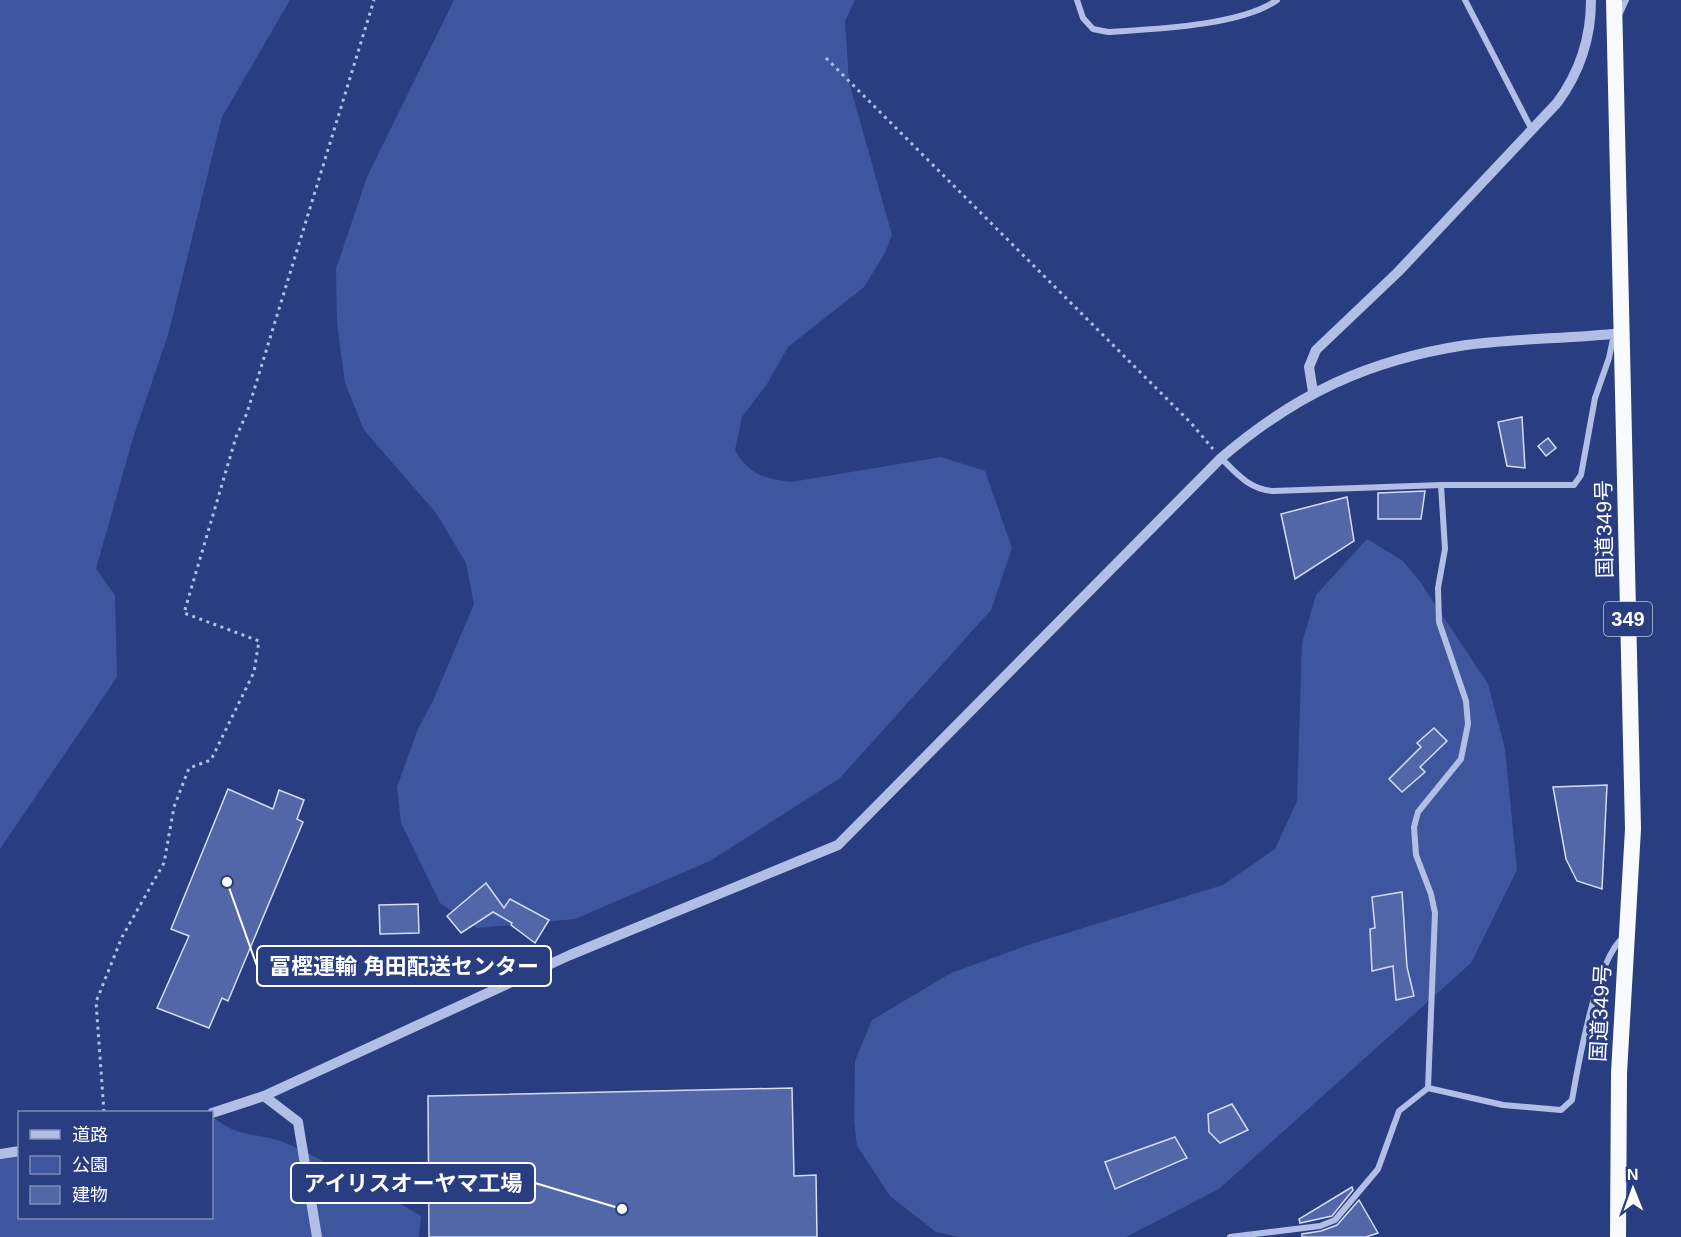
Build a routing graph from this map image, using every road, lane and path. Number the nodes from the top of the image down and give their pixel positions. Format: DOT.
graph roads {
  1 [pos="374,0"];
  2 [pos="1077,0"];
  3 [pos="1277,0"];
  4 [pos="1465,0"];
  5 [pos="1591,0"];
  6 [pos="1626,0"];
  7 [pos="1614,8"];
  8 [pos="826,58"];
  9 [pos="1532,131"];
  10 [pos="1618,333"];
  11 [pos="1313,392"];
  12 [pos="1221,458"];
  13 [pos="1441,485"];
  14 [pos="1627,935"];
  15 [pos="1428,1088"];
  16 [pos="264,1095"];
  17 [pos="104,1111"];
  18 [pos="213,1113"];
  19 [pos="18,1151"];
  20 [pos="0,1154"];
  21 [pos="317,1237"];
  22 [pos="1230,1237"];
  23 [pos="1618,1237"];
  1 -- 17 [label="path"];
  2 -- 3 [label="street"];
  4 -- 9 [label="street"];
  5 -- 9 [label="street"];
  6 -- 7 [label="street"];
  7 -- 10 [label="highway, 国道349号 / 349"];
  8 -- 12 [label="path"];
  9 -- 11 [label="street"];
  10 -- 11 [label="street"];
  10 -- 13 [label="street"];
  10 -- 14 [label="highway, 国道349号 / 349"];
  11 -- 12 [label="street"];
  12 -- 13 [label="street"];
  12 -- 16 [label="street"];
  13 -- 15 [label="street"];
  14 -- 15 [label="street"];
  14 -- 23 [label="highway, 国道349号 / 349"];
  15 -- 22 [label="street"];
  16 -- 18 [label="street"];
  16 -- 21 [label="street"];
  19 -- 20 [label="street"];
}
